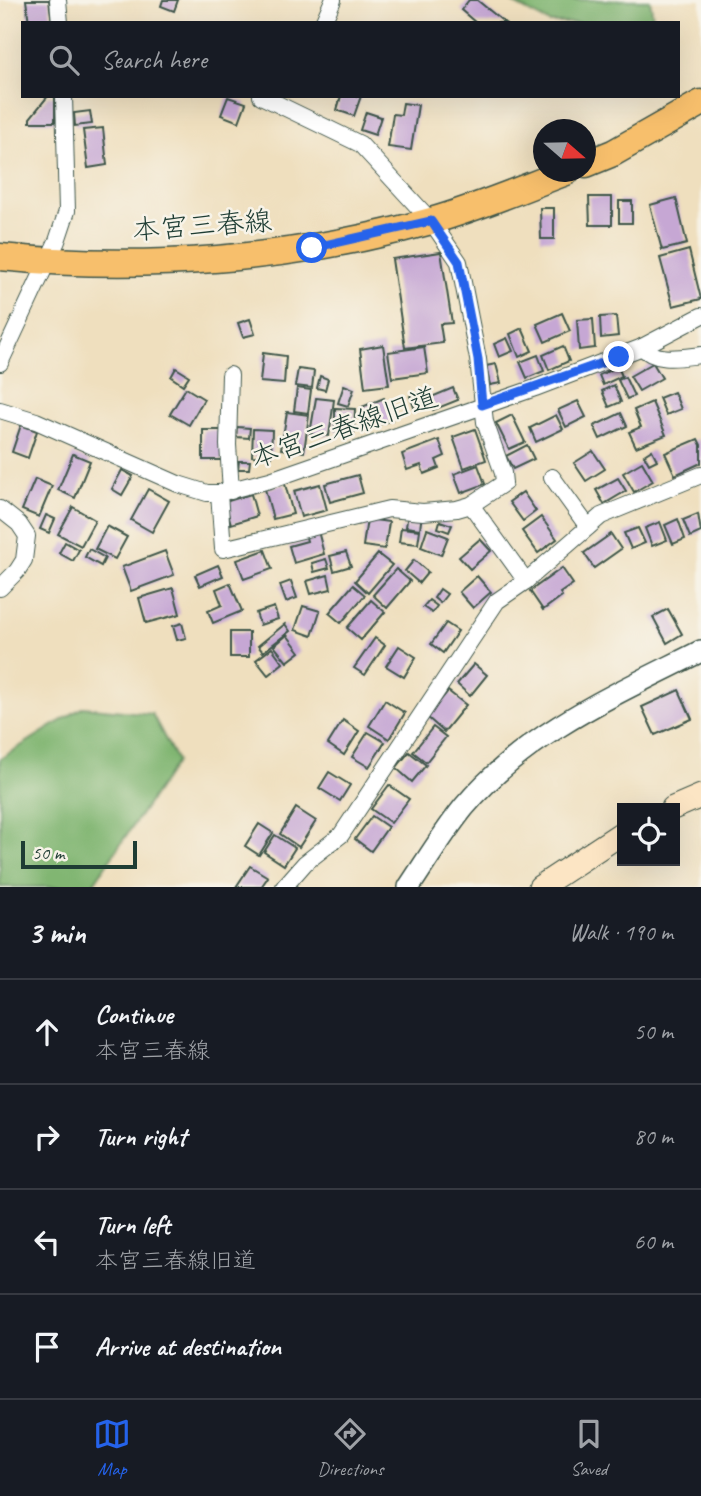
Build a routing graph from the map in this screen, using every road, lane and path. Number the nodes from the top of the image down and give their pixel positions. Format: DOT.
graph roads {
  1 [pos="58,0"];
  2 [pos="333,0"];
  3 [pos="60,21"];
  4 [pos="324,21"];
  5 [pos="64,98"];
  6 [pos="279,100"];
  7 [pos="701,103"];
  8 [pos="596,160"];
  9 [pos="538,182"];
  10 [pos="431,221"];
  11 [pos="0,257"];
  12 [pos="48,262"];
  13 [pos="701,316"];
  14 [pos="642,347"];
  15 [pos="701,355"];
  16 [pos="0,363"];
  17 [pos="230,375"];
  18 [pos="482,405"];
  19 [pos="0,411"];
  20 [pos="701,475"];
  21 [pos="552,477"];
  22 [pos="225,492"];
  23 [pos="471,505"];
  24 [pos="0,509"];
  25 [pos="588,527"];
  26 [pos="526,581"];
  27 [pos="0,588"];
  28 [pos="701,651"];
  29 [pos="701,796"];
  30 [pos="680,805"];
  31 [pos="617,836"];
  32 [pos="284,887"];
  33 [pos="409,887"];
  34 [pos="540,887"];
  1 -- 3 [label="street"];
  2 -- 4 [label="street"];
  5 -- 12 [label="street"];
  6 -- 10 [label="street"];
  7 -- 8 [label="main road"];
  9 -- 10 [label="main road, 本宮三春線"];
  10 -- 12 [label="main road, 本宮三春線"];
  10 -- 18 [label="street"];
  11 -- 12 [label="main road, 本宮三春線"];
  12 -- 16 [label="street"];
  13 -- 14 [label="street, 本宮三春線旧道"];
  14 -- 15 [label="street"];
  14 -- 18 [label="street, 本宮三春線旧道"];
  17 -- 22 [label="street"];
  18 -- 22 [label="street, 本宮三春線旧道"];
  18 -- 23 [label="street"];
  19 -- 22 [label="street, 本宮三春線旧道"];
  20 -- 25 [label="street"];
  21 -- 25 [label="street"];
  22 -- 23 [label="street"];
  23 -- 26 [label="street"];
  24 -- 27 [label="street"];
  25 -- 26 [label="street"];
  26 -- 32 [label="street"];
  28 -- 33 [label="street"];
  29 -- 30 [label="main road"];
  31 -- 34 [label="main road"];
}
